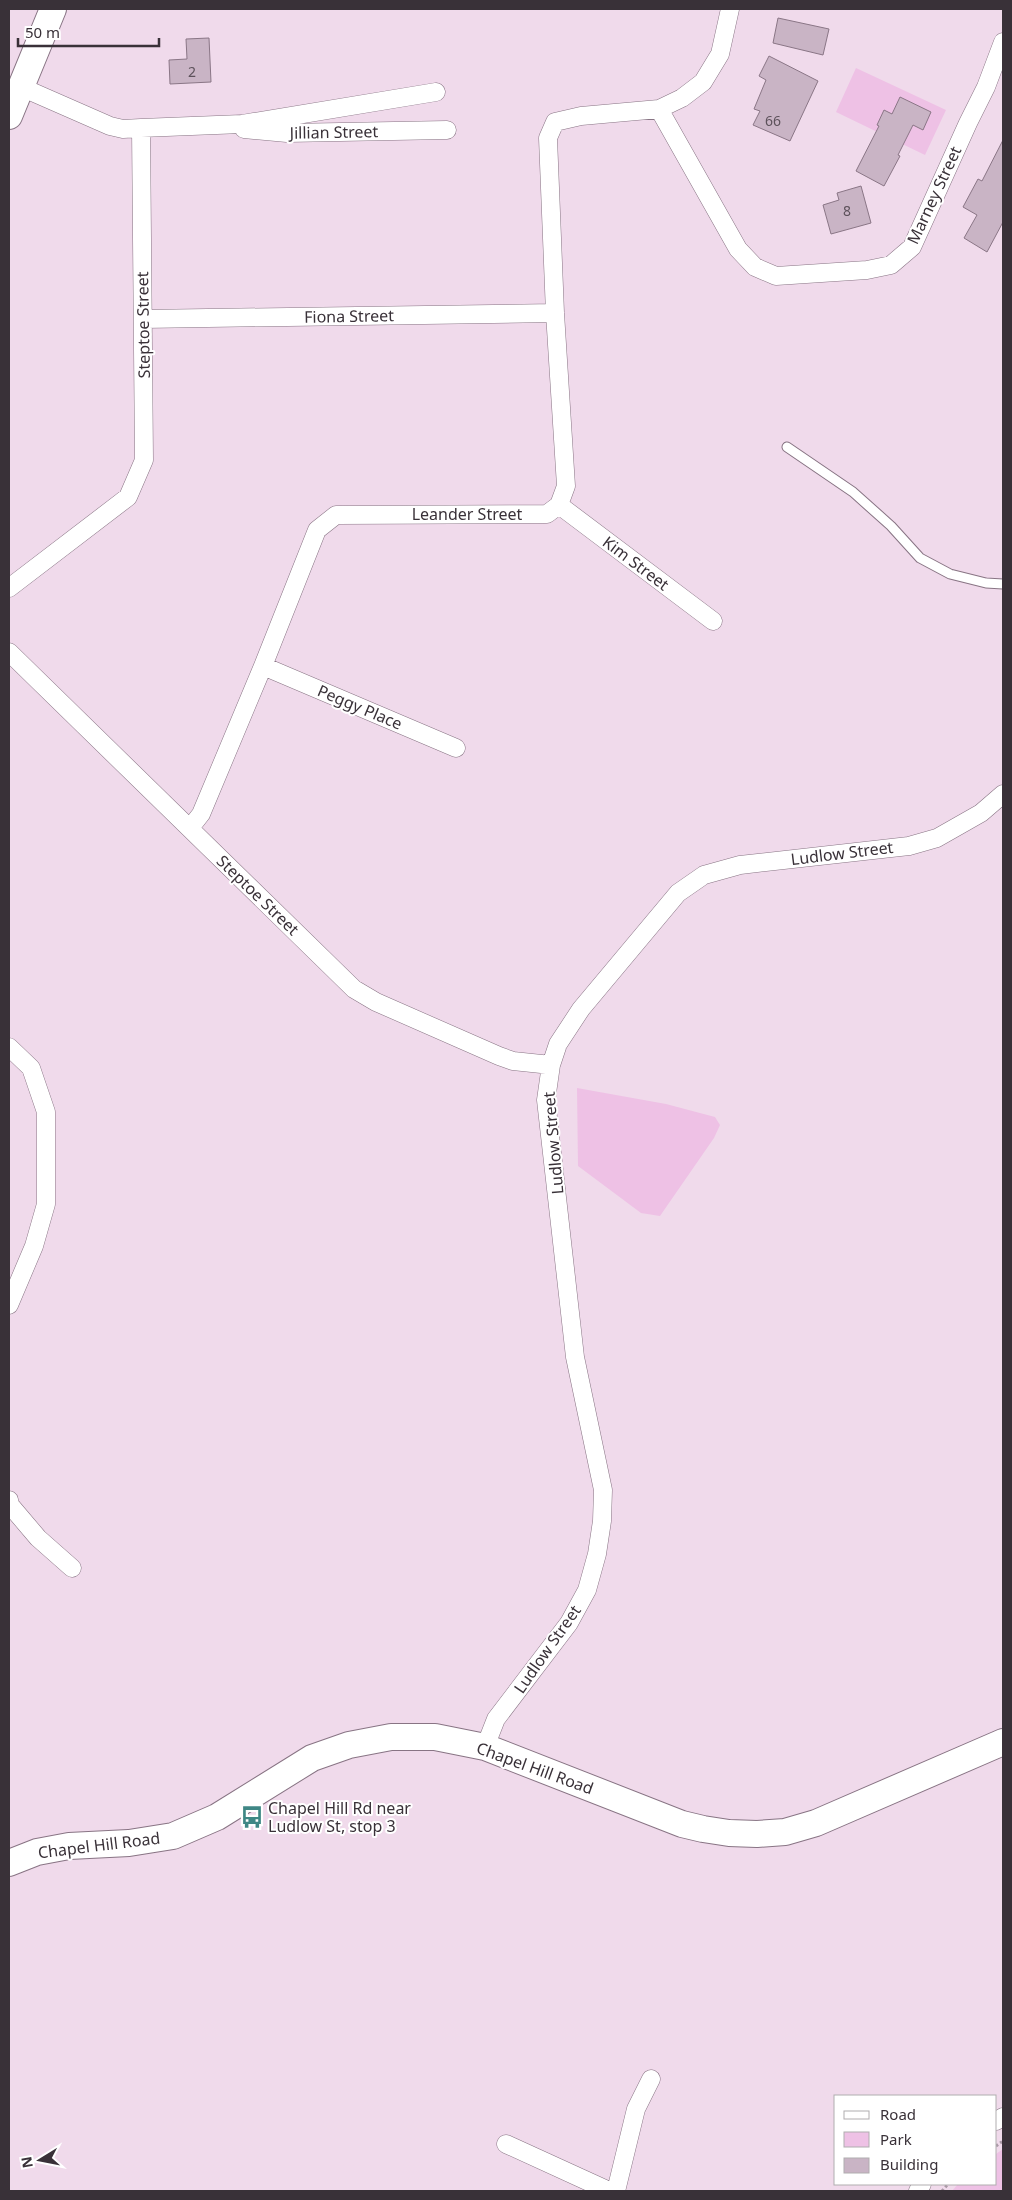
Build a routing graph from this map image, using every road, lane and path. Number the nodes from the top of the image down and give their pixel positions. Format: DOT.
graph roads {
  1 [pos="53,9"];
  2 [pos="730,9"];
  3 [pos="1003,42"];
  4 [pos="21,87"];
  5 [pos="436,92"];
  6 [pos="660,109"];
  7 [pos="9,116"];
  8 [pos="221,126"];
  9 [pos="141,128"];
  10 [pos="447,130"];
  11 [pos="555,313"];
  12 [pos="143,319"];
  13 [pos="787,447"];
  14 [pos="560,504"];
  15 [pos="1003,584"];
  16 [pos="9,588"];
  17 [pos="714,621"];
  18 [pos="9,652"];
  19 [pos="263,666"];
  20 [pos="456,748"];
  21 [pos="1003,794"];
  22 [pos="190,828"];
  23 [pos="9,1047"];
  24 [pos="551,1065"];
  25 [pos="9,1305"];
  26 [pos="9,1500"];
  27 [pos="72,1568"];
  28 [pos="1003,1742"];
  29 [pos="485,1747"];
  30 [pos="9,1863"];
  31 [pos="651,2079"];
  32 [pos="506,2144"];
  33 [pos="609,2191"];
  34 [pos="616,2191"];
  1 -- 4 [label="main road"];
  2 -- 6 [label="street"];
  3 -- 6 [label="street, Marney Street"];
  4 -- 7 [label="main road"];
  4 -- 9 [label="street"];
  5 -- 8 [label="street, Jillian Street"];
  6 -- 11 [label="street"];
  8 -- 9 [label="street, Jillian Street"];
  8 -- 10 [label="street, Jillian Street"];
  9 -- 12 [label="street, Steptoe Street"];
  11 -- 12 [label="street, Fiona Street"];
  11 -- 14 [label="street"];
  12 -- 16 [label="street, Steptoe Street"];
  13 -- 15 [label="lane"];
  14 -- 17 [label="street, Kim Street"];
  14 -- 19 [label="street, Leander Street"];
  18 -- 22 [label="street, Steptoe Street"];
  19 -- 20 [label="street, Peggy Place"];
  19 -- 22 [label="street, Leander Street"];
  21 -- 24 [label="street, Ludlow Street"];
  22 -- 24 [label="street, Steptoe Street"];
  23 -- 25 [label="street"];
  24 -- 29 [label="street, Ludlow Street"];
  26 -- 27 [label="street"];
  28 -- 29 [label="main road, Chapel Hill Road"];
  29 -- 30 [label="main road, Chapel Hill Road"];
  31 -- 34 [label="street"];
  32 -- 33 [label="street"];
}
